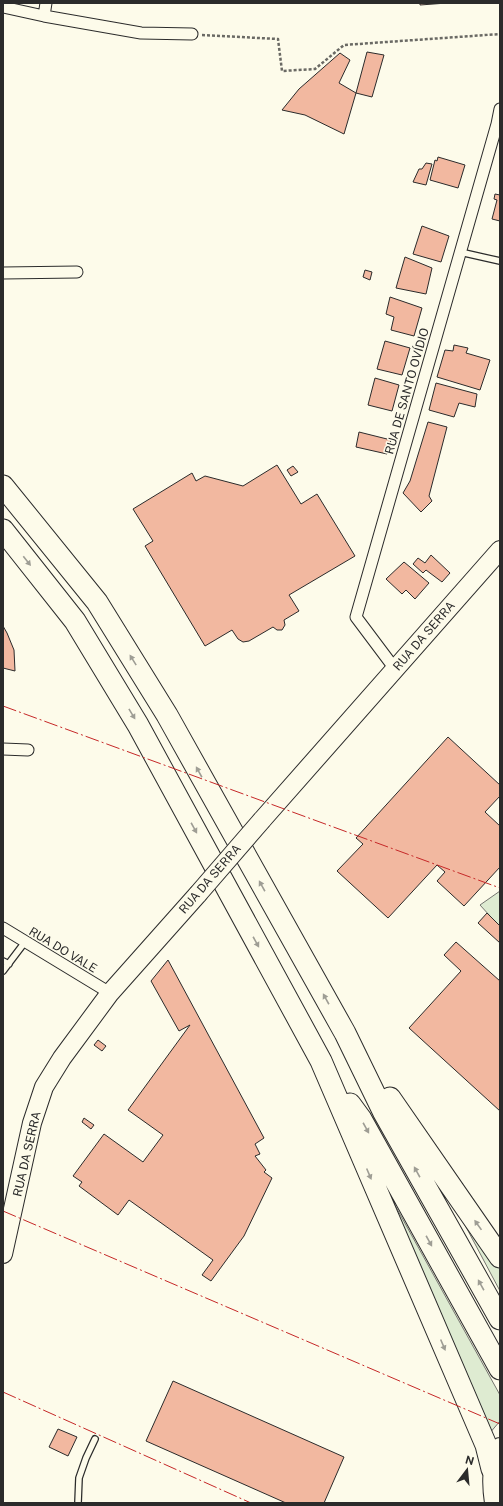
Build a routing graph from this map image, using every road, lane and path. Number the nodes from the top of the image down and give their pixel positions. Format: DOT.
graph roads {
  1 [pos="46,3"];
  2 [pos="3,7"];
  3 [pos="44,16"];
  4 [pos="192,34"];
  5 [pos="500,34"];
  6 [pos="500,109"];
  7 [pos="460,252"];
  8 [pos="500,261"];
  9 [pos="77,272"];
  10 [pos="3,273"];
  11 [pos="3,486"];
  12 [pos="3,530"];
  13 [pos="499,553"];
  14 [pos="395,668"];
  15 [pos="3,749"];
  16 [pos="28,750"];
  17 [pos="3,928"];
  18 [pos="25,942"];
  19 [pos="3,960"];
  20 [pos="9,964"];
  21 [pos="3,971"];
  22 [pos="110,993"];
  23 [pos="345,1033"];
  24 [pos="320,1060"];
  25 [pos="3,1254"];
  26 [pos="500,1256"];
  27 [pos="500,1319"];
  28 [pos="500,1369"];
  29 [pos="95,1439"];
  30 [pos="500,1447"];
  31 [pos="492,1473"];
  32 [pos="78,1503"];
  33 [pos="480,1503"];
  34 [pos="494,1503"];
  1 -- 3 [label="street"];
  2 -- 3 [label="street"];
  3 -- 4 [label="street"];
  4 -- 5 [label="path"];
  6 -- 7 [label="street, RUA DE SANTO OVÍDIO"];
  7 -- 8 [label="lane"];
  7 -- 14 [label="street, RUA DE SANTO OVÍDIO"];
  9 -- 10 [label="street"];
  23 -- 11 [label="highway, one-way"];
  12 -- 24 [label="highway, one-way"];
  13 -- 14 [label="main road, RUA DA SERRA"];
  14 -- 22 [label="main road, RUA DA SERRA, bridge"];
  15 -- 16 [label="street"];
  17 -- 18 [label="street, RUA DO VALE"];
  18 -- 20 [label="lane"];
  18 -- 22 [label="street, RUA DO VALE"];
  19 -- 20 [label="lane"];
  20 -- 21 [label="lane"];
  22 -- 25 [label="main road, RUA DA SERRA"];
  26 -- 23 [label="highway, one-way"];
  27 -- 23 [label="highway, one-way"];
  24 -- 28 [label="highway, one-way"];
  24 -- 31 [label="highway, one-way"];
  29 -- 32 [label="lane"];
  30 -- 31 [label="main road"];
  31 -- 33 [label="main road"];
  31 -- 34 [label="main road"];
}
